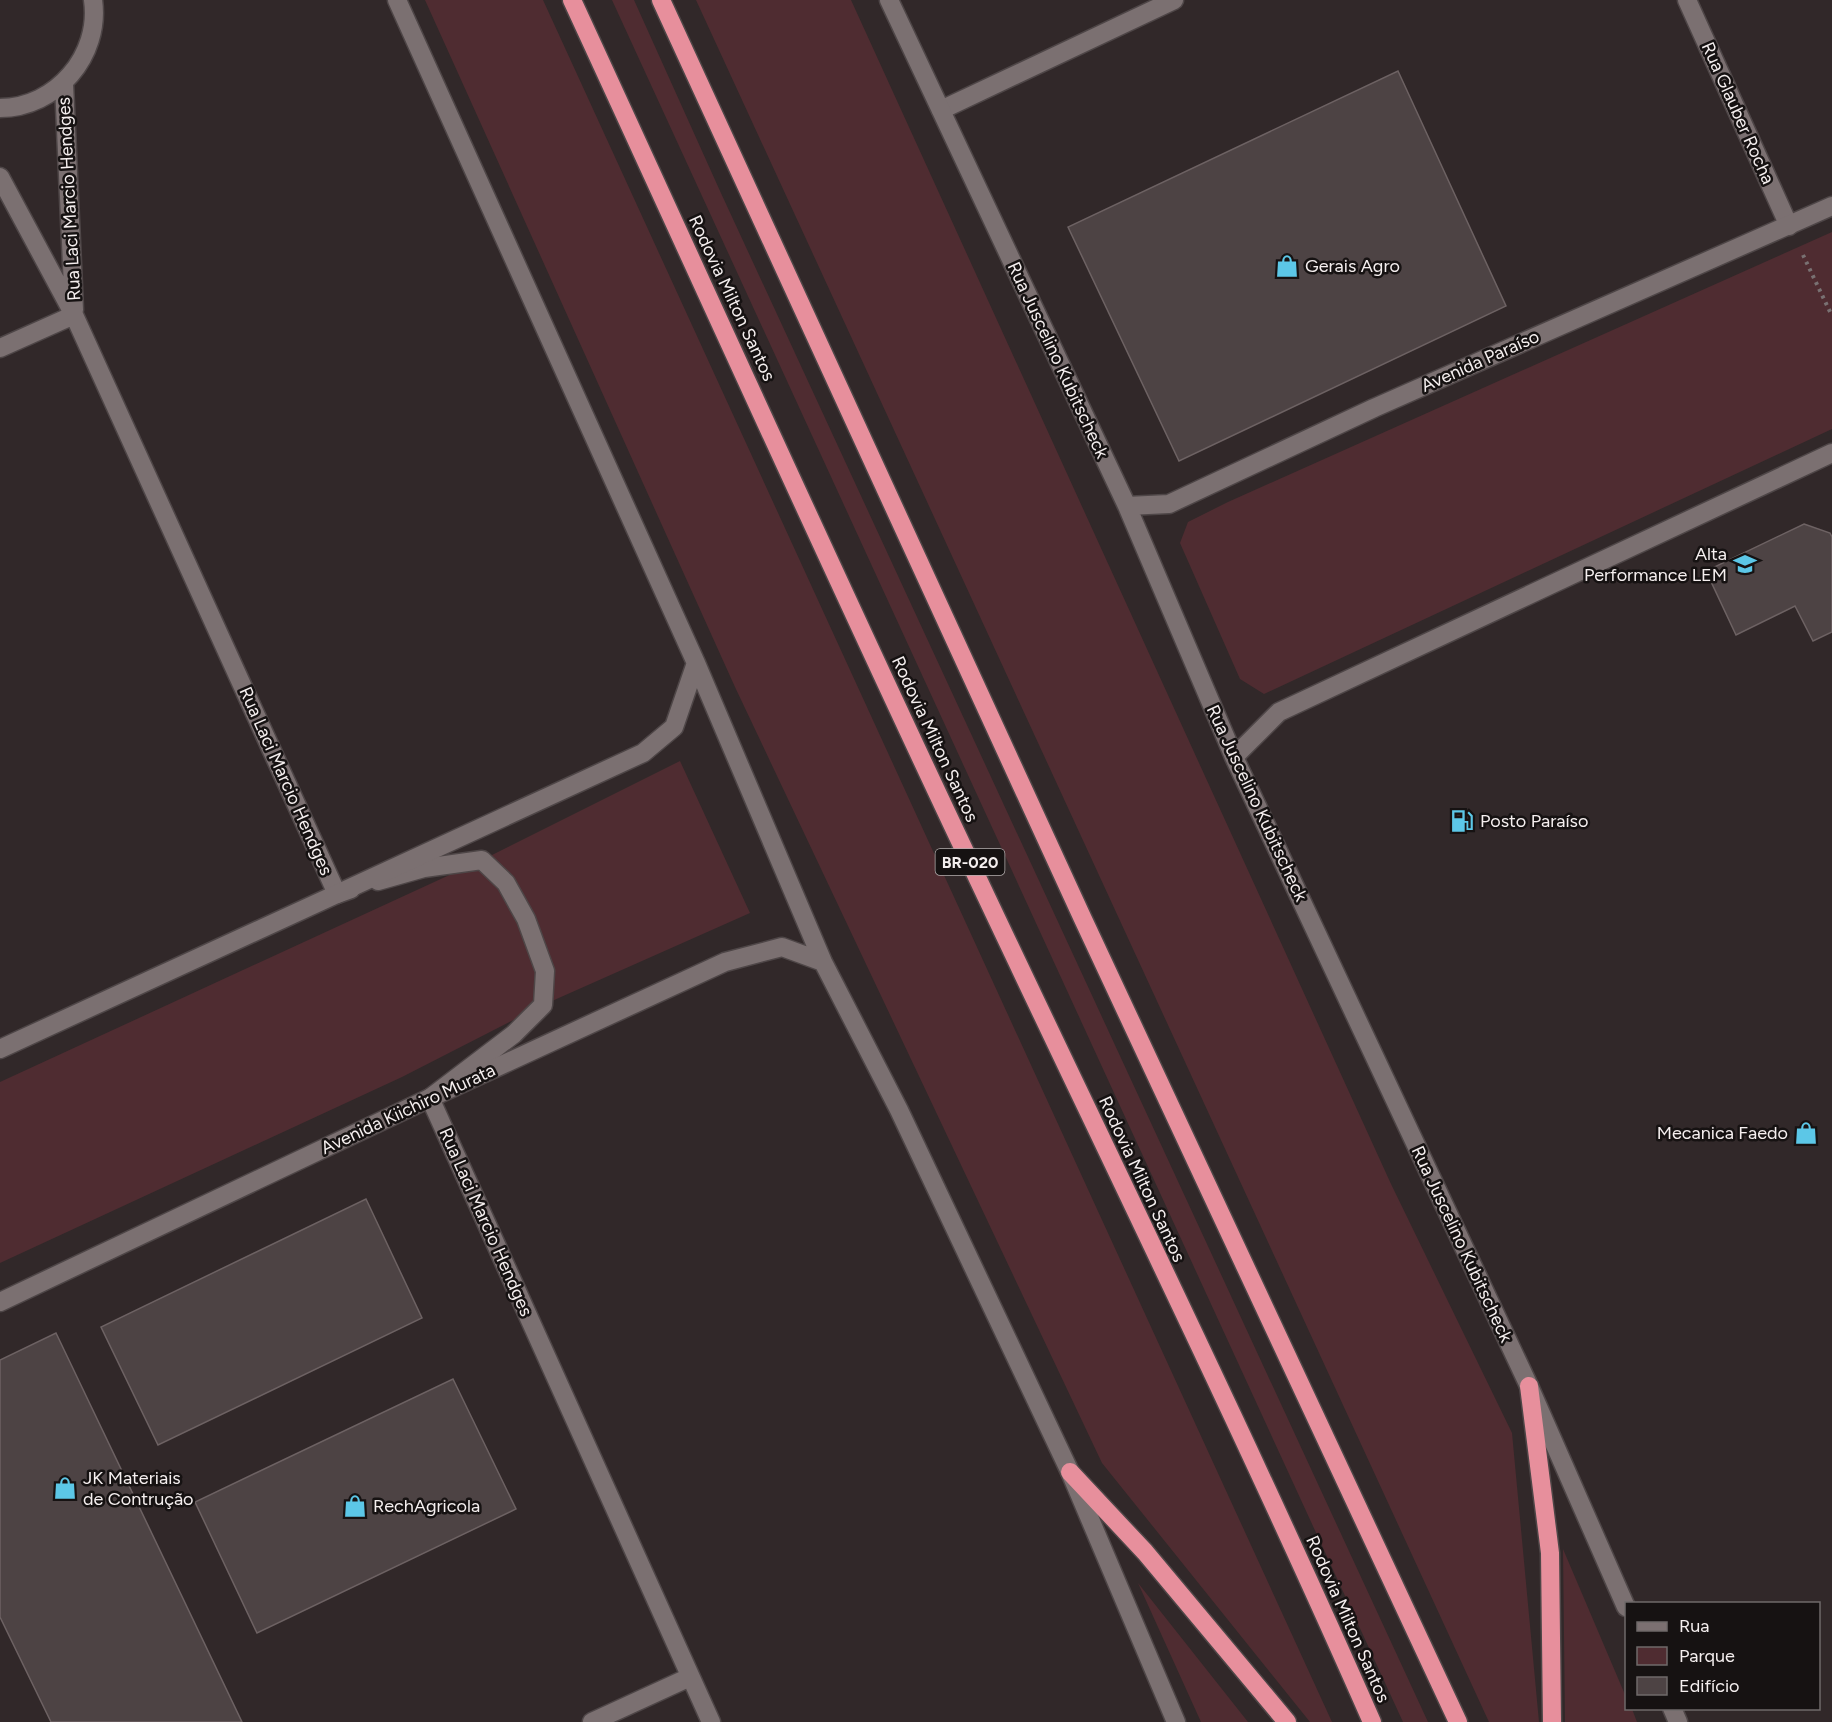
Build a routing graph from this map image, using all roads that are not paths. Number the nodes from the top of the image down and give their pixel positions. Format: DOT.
graph roads {
  1 [pos="397,0"];
  2 [pos="572,0"];
  3 [pos="661,0"];
  4 [pos="889,0"];
  5 [pos="1174,0"];
  6 [pos="1687,0"];
  7 [pos="94,1"];
  8 [pos="63,84"];
  9 [pos="0,108"];
  10 [pos="941,110"];
  11 [pos="0,177"];
  12 [pos="1832,206"];
  13 [pos="1788,226"];
  14 [pos="74,315"];
  15 [pos="0,348"];
  16 [pos="1832,453"];
  17 [pos="1127,506"];
  18 [pos="696,663"];
  19 [pos="1234,757"];
  20 [pos="337,894"];
  21 [pos="823,962"];
  22 [pos="0,1049"];
  23 [pos="430,1098"];
  24 [pos="0,1302"];
  25 [pos="1528,1386"];
  26 [pos="1070,1472"];
  27 [pos="1625,1605"];
  28 [pos="690,1677"];
  29 [pos="592,1722"];
  30 [pos="711,1722"];
  31 [pos="1176,1722"];
  32 [pos="1287,1722"];
  33 [pos="1372,1722"];
  34 [pos="1458,1722"];
  35 [pos="1552,1722"];
  1 -- 18 [label="main road"];
  2 -- 33 [label="highway, Rodovia Milton Santos / BR-020"];
  3 -- 34 [label="highway"];
  4 -- 10 [label="main road, Rua Juscelino Kubitscheck"];
  5 -- 10 [label="main road"];
  6 -- 13 [label="main road, Rua Glauber Rocha"];
  7 -- 8 [label="main road"];
  8 -- 9 [label="main road"];
  8 -- 14 [label="main road, Rua Laci Marcio Hendges"];
  10 -- 17 [label="main road, Rua Juscelino Kubitscheck"];
  11 -- 14 [label="main road, Rua Laci Marcio Hendges"];
  12 -- 13 [label="main road, Avenida Paraíso"];
  13 -- 17 [label="main road, Avenida Paraíso"];
  14 -- 15 [label="main road"];
  14 -- 20 [label="main road, Rua Laci Marcio Hendges"];
  16 -- 19 [label="main road"];
  17 -- 19 [label="main road, Rua Juscelino Kubitscheck"];
  18 -- 20 [label="main road"];
  18 -- 21 [label="main road"];
  19 -- 25 [label="main road, Rua Juscelino Kubitscheck"];
  20 -- 22 [label="main road"];
  20 -- 23 [label="main road, Rua Laci Marcio Hendges"];
  21 -- 23 [label="main road, Avenida Kiichiro Murata"];
  21 -- 26 [label="main road"];
  23 -- 24 [label="main road, Avenida Kiichiro Murata"];
  23 -- 28 [label="main road, Rua Laci Marcio Hendges"];
  25 -- 27 [label="main road, Rua Juscelino Kubitscheck"];
  25 -- 35 [label="highway"];
  26 -- 31 [label="main road"];
  26 -- 32 [label="highway"];
  28 -- 29 [label="main road"];
  28 -- 30 [label="main road, Rua Laci Marcio Hendges"];
}
